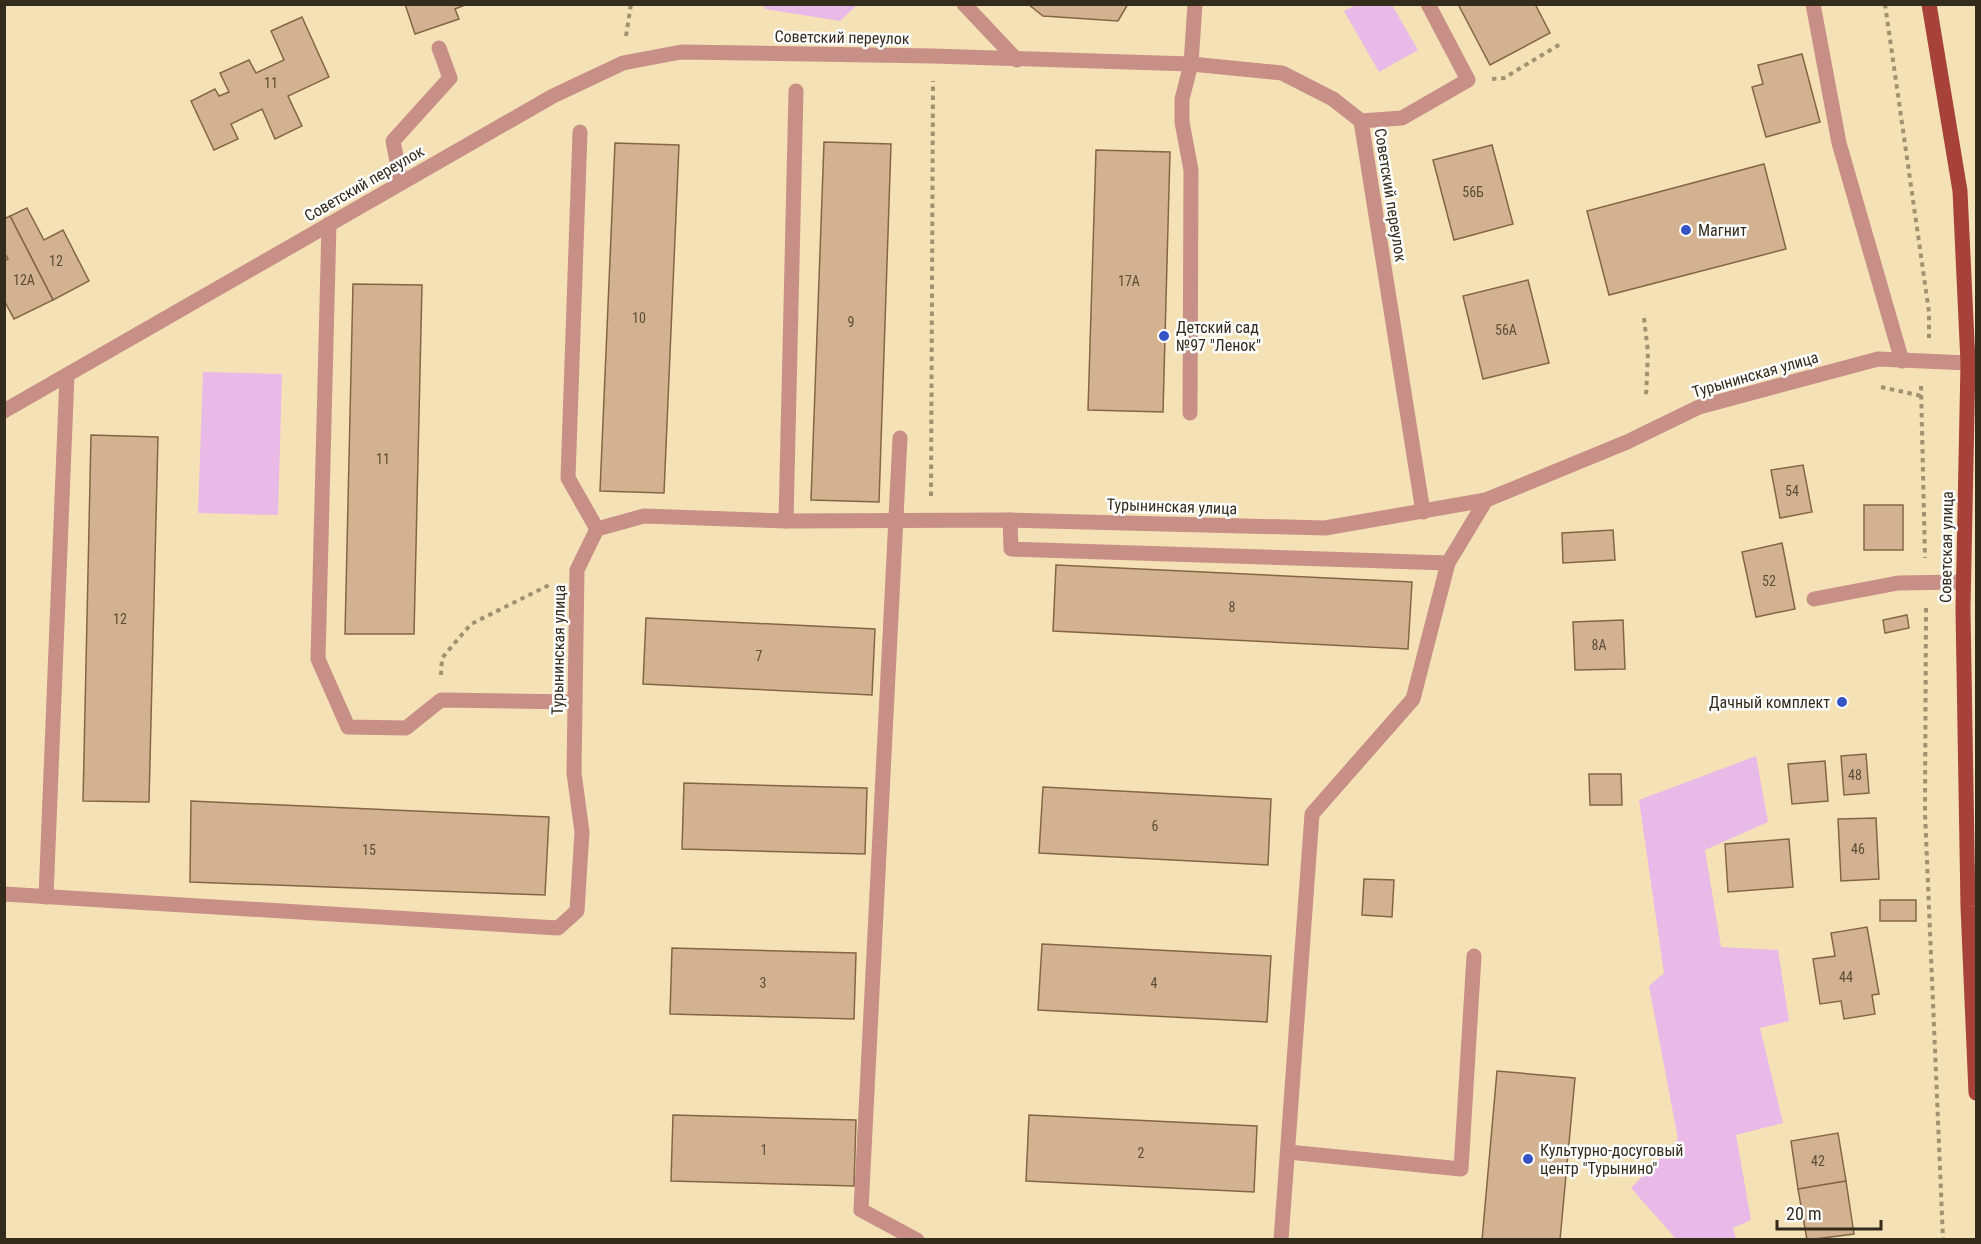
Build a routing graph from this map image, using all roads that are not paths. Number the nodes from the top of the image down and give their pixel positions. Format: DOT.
graph roads {
  1 [pos="964,4"];
  2 [pos="1195,4"];
  3 [pos="1428,4"];
  4 [pos="1814,4"];
  5 [pos="1929,4"];
  6 [pos="439,48"];
  7 [pos="1017,60"];
  8 [pos="1191,64"];
  9 [pos="796,91"];
  10 [pos="1361,121"];
  11 [pos="580,132"];
  12 [pos="401,182"];
  13 [pos="328,224"];
  14 [pos="1972,358"];
  15 [pos="1902,361"];
  16 [pos="67,375"];
  17 [pos="4,411"];
  18 [pos="1190,413"];
  19 [pos="900,438"];
  20 [pos="1486,500"];
  21 [pos="1423,512"];
  22 [pos="897,519"];
  23 [pos="1010,520"];
  24 [pos="786,521"];
  25 [pos="597,529"];
  26 [pos="1971,536"];
  27 [pos="1448,563"];
  28 [pos="1963,582"];
  29 [pos="1814,599"];
  30 [pos="575,702"];
  31 [pos="4,894"];
  32 [pos="46,897"];
  33 [pos="1474,956"];
  34 [pos="1977,1093"];
  35 [pos="1288,1152"];
  36 [pos="917,1239"];
  37 [pos="1281,1239"];
  1 -- 7 [label="street"];
  2 -- 8 [label="street"];
  3 -- 10 [label="street"];
  4 -- 15 [label="street"];
  5 -- 14 [label="main road, Советская улица"];
  6 -- 12 [label="street"];
  7 -- 8 [label="street, Советский переулок"];
  7 -- 12 [label="street, Советский переулок"];
  8 -- 10 [label="street, Советский переулок"];
  8 -- 18 [label="street"];
  9 -- 24 [label="street"];
  10 -- 21 [label="street, Советский переулок"];
  11 -- 25 [label="street"];
  12 -- 13 [label="street, Советский переулок"];
  13 -- 16 [label="street, Советский переулок"];
  13 -- 30 [label="street"];
  14 -- 15 [label="street, Турынинская улица"];
  14 -- 26 [label="main road, Советская улица"];
  15 -- 20 [label="street, Турынинская улица"];
  16 -- 17 [label="street, Советский переулок"];
  16 -- 32 [label="street"];
  19 -- 22 [label="street"];
  20 -- 21 [label="street, Турынинская улица"];
  20 -- 27 [label="street"];
  21 -- 23 [label="street, Турынинская улица"];
  22 -- 23 [label="street, Турынинская улица"];
  22 -- 24 [label="street, Турынинская улица"];
  22 -- 36 [label="street"];
  23 -- 27 [label="street"];
  24 -- 25 [label="street, Турынинская улица"];
  25 -- 30 [label="street, Турынинская улица"];
  26 -- 28 [label="main road, Советская улица"];
  27 -- 35 [label="street"];
  28 -- 29 [label="street"];
  28 -- 34 [label="main road, Советская улица"];
  30 -- 32 [label="street, Турынинская улица"];
  31 -- 32 [label="street, Турынинская улица"];
  33 -- 35 [label="street"];
  35 -- 37 [label="street"];
}
